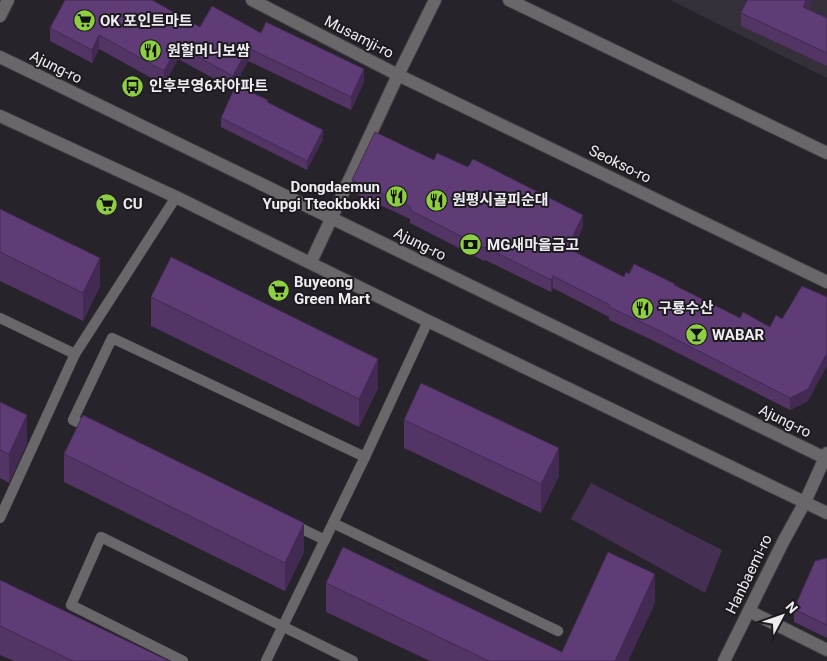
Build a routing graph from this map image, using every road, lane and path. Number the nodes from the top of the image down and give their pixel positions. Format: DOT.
graph roads {
  1 [pos="8,0"];
  2 [pos="252,0"];
  3 [pos="435,0"];
  4 [pos="509,0"];
  5 [pos="0,16"];
  6 [pos="0,58"];
  7 [pos="398,75"];
  8 [pos="0,116"];
  9 [pos="827,153"];
  10 [pos="176,197"];
  11 [pos="331,219"];
  12 [pos="311,262"];
  13 [pos="827,282"];
  14 [pos="0,318"];
  15 [pos="428,321"];
  16 [pos="75,354"];
  17 [pos="100,433"];
  18 [pos="365,457"];
  19 [pos="826,457"];
  20 [pos="804,502"];
  21 [pos="827,513"];
  22 [pos="0,518"];
  23 [pos="280,518"];
  24 [pos="333,523"];
  25 [pos="325,540"];
  26 [pos="749,611"];
  27 [pos="283,626"];
  28 [pos="558,631"];
  29 [pos="827,650"];
  30 [pos="183,661"];
  31 [pos="266,661"];
  32 [pos="353,661"];
  33 [pos="724,661"];
  1 -- 5 [label="street"];
  2 -- 7 [label="street, Musamji-ro"];
  3 -- 7 [label="street"];
  4 -- 9 [label="street"];
  6 -- 11 [label="street, Ajung-ro"];
  7 -- 11 [label="street"];
  7 -- 13 [label="street, Seokso-ro"];
  8 -- 10 [label="street"];
  10 -- 12 [label="street"];
  10 -- 16 [label="lane"];
  11 -- 12 [label="street"];
  11 -- 19 [label="street, Ajung-ro"];
  12 -- 15 [label="street"];
  14 -- 16 [label="lane"];
  15 -- 18 [label="lane"];
  15 -- 20 [label="street"];
  16 -- 22 [label="lane"];
  17 -- 18 [label="lane"];
  18 -- 24 [label="lane"];
  19 -- 20 [label="street"];
  20 -- 21 [label="street"];
  20 -- 26 [label="street, Hanbaemi-ro"];
  23 -- 25 [label="lane"];
  24 -- 25 [label="lane"];
  24 -- 28 [label="lane"];
  25 -- 27 [label="lane"];
  26 -- 29 [label="street"];
  26 -- 33 [label="street, Hanbaemi-ro"];
  27 -- 30 [label="lane"];
  27 -- 31 [label="lane"];
  27 -- 32 [label="lane"];
}
